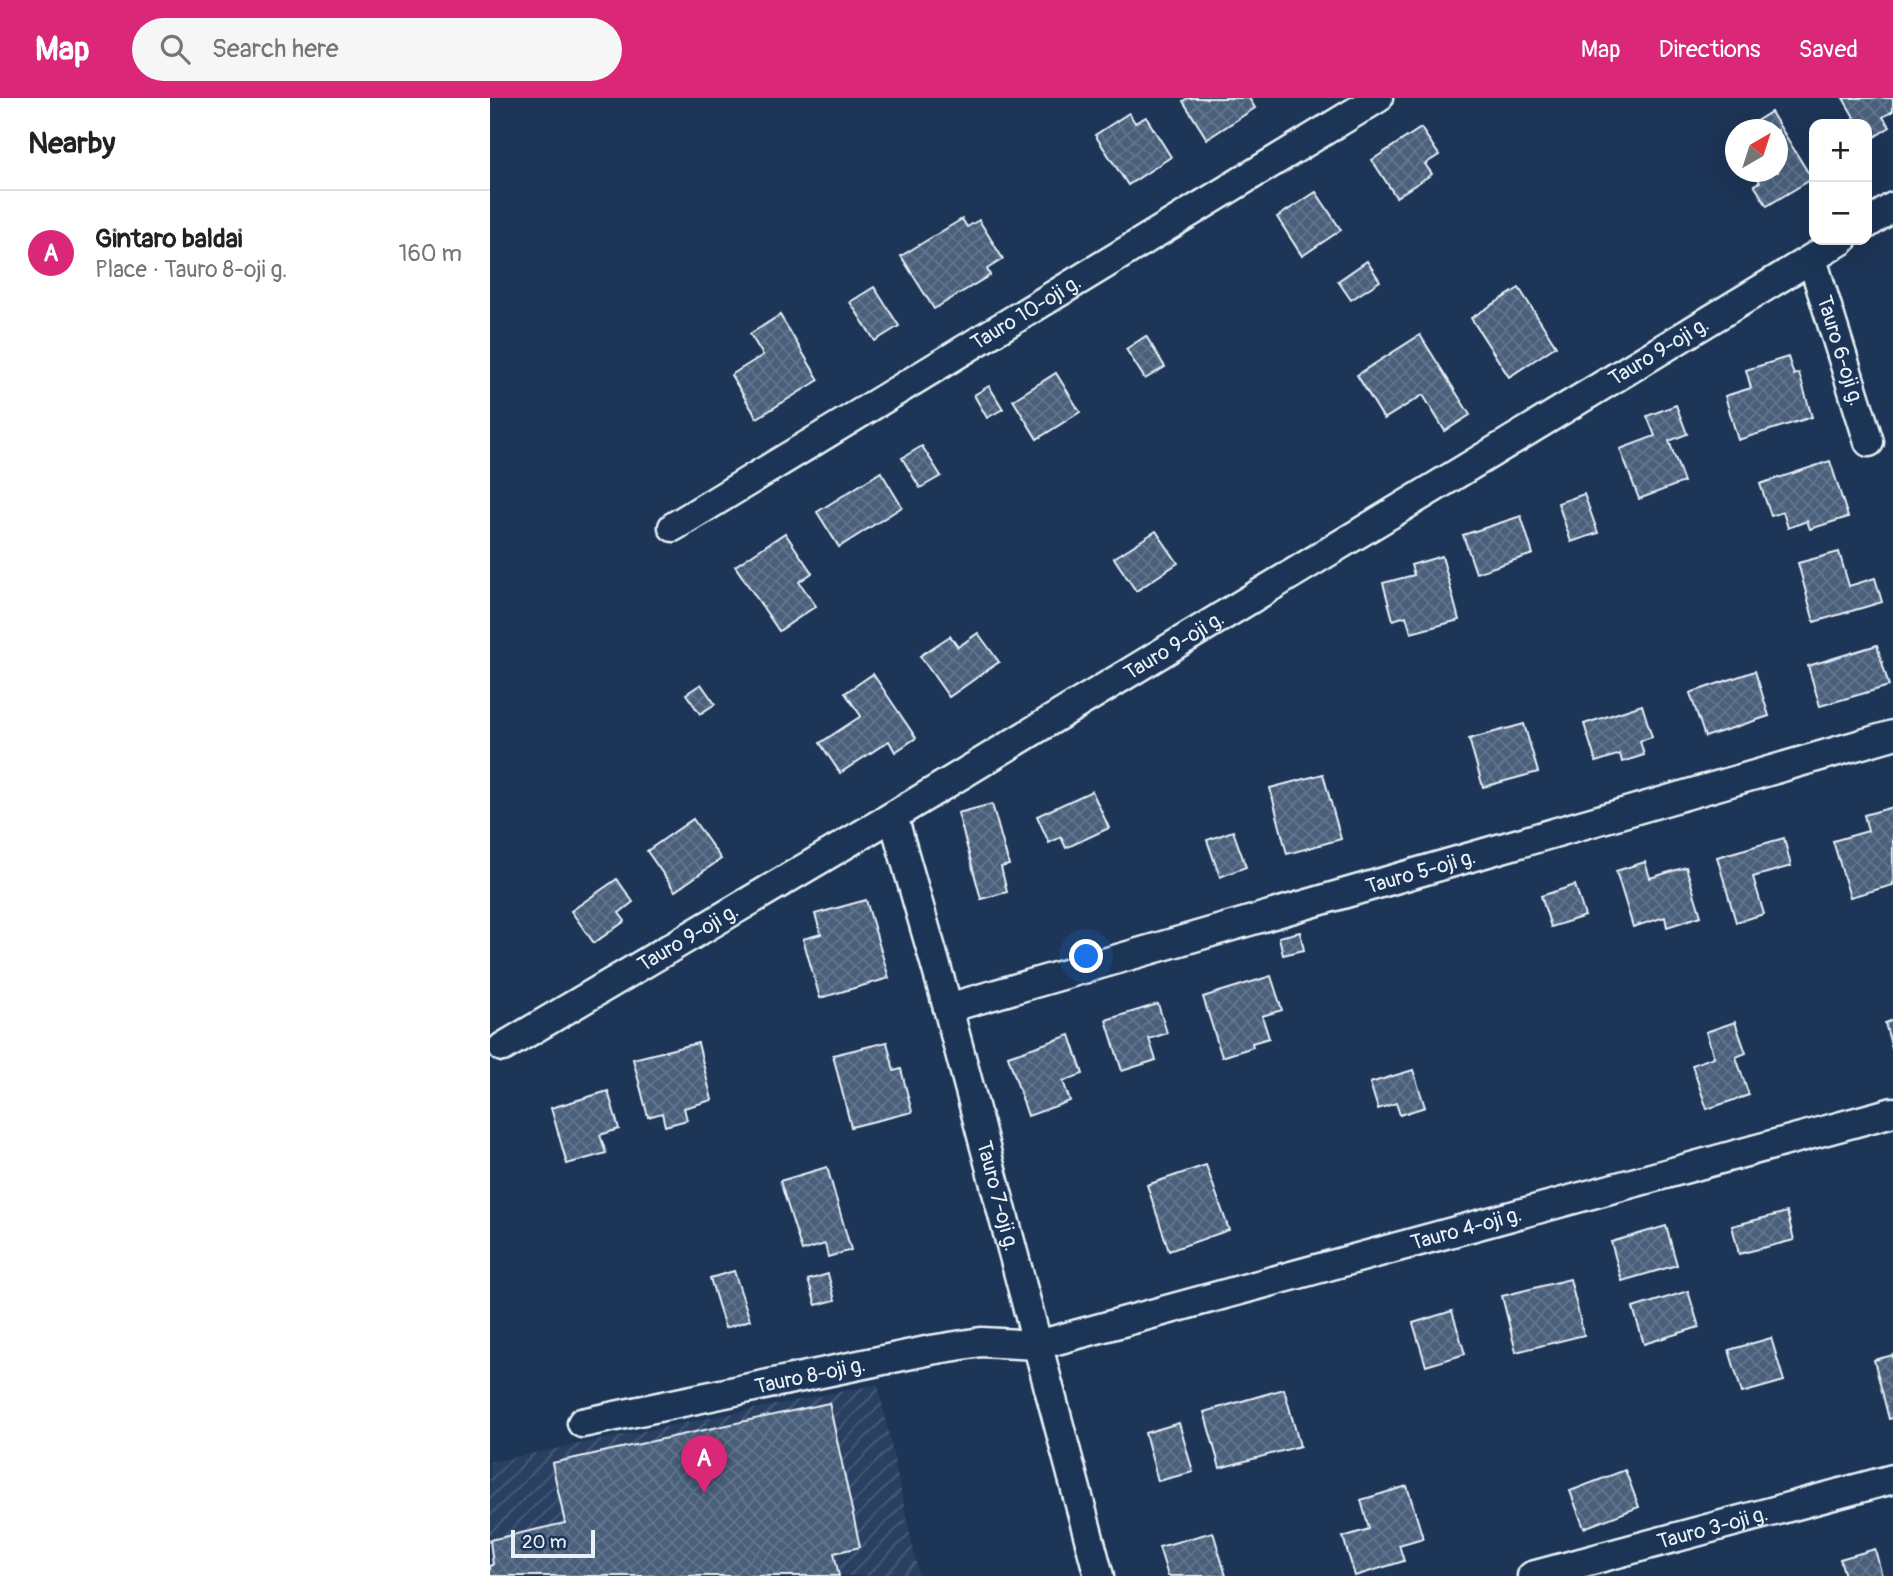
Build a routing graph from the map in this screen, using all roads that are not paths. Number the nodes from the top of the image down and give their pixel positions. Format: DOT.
graph roads {
  1 [pos="1378,98"];
  2 [pos="1893,207"];
  3 [pos="1872,221"];
  4 [pos="1834,245"];
  5 [pos="1812,260"];
  6 [pos="1869,442"];
  7 [pos="673,527"];
  8 [pos="1893,735"];
  9 [pos="892,816"];
  10 [pos="948,1008"];
  11 [pos="503,1047"];
  12 [pos="1893,1112"];
  13 [pos="1038,1345"];
  14 [pos="582,1423"];
  15 [pos="1893,1479"];
  16 [pos="1098,1576"];
  17 [pos="1532,1576"];
  1 -- 7 [label="street, Tauro 10-oji g."];
  2 -- 3 [label="street"];
  4 -- 5 [label="street, Tauro 9-oji g."];
  5 -- 6 [label="street, Tauro 6-oji g."];
  5 -- 9 [label="street, Tauro 9-oji g."];
  8 -- 10 [label="street, Tauro 5-oji g."];
  9 -- 10 [label="street, Tauro 7-oji g."];
  9 -- 11 [label="street, Tauro 9-oji g."];
  10 -- 13 [label="street, Tauro 7-oji g."];
  12 -- 13 [label="street, Tauro 4-oji g."];
  13 -- 14 [label="street, Tauro 8-oji g."];
  13 -- 16 [label="street, Tauro 7-oji g."];
  15 -- 17 [label="street, Tauro 3-oji g."];
}
